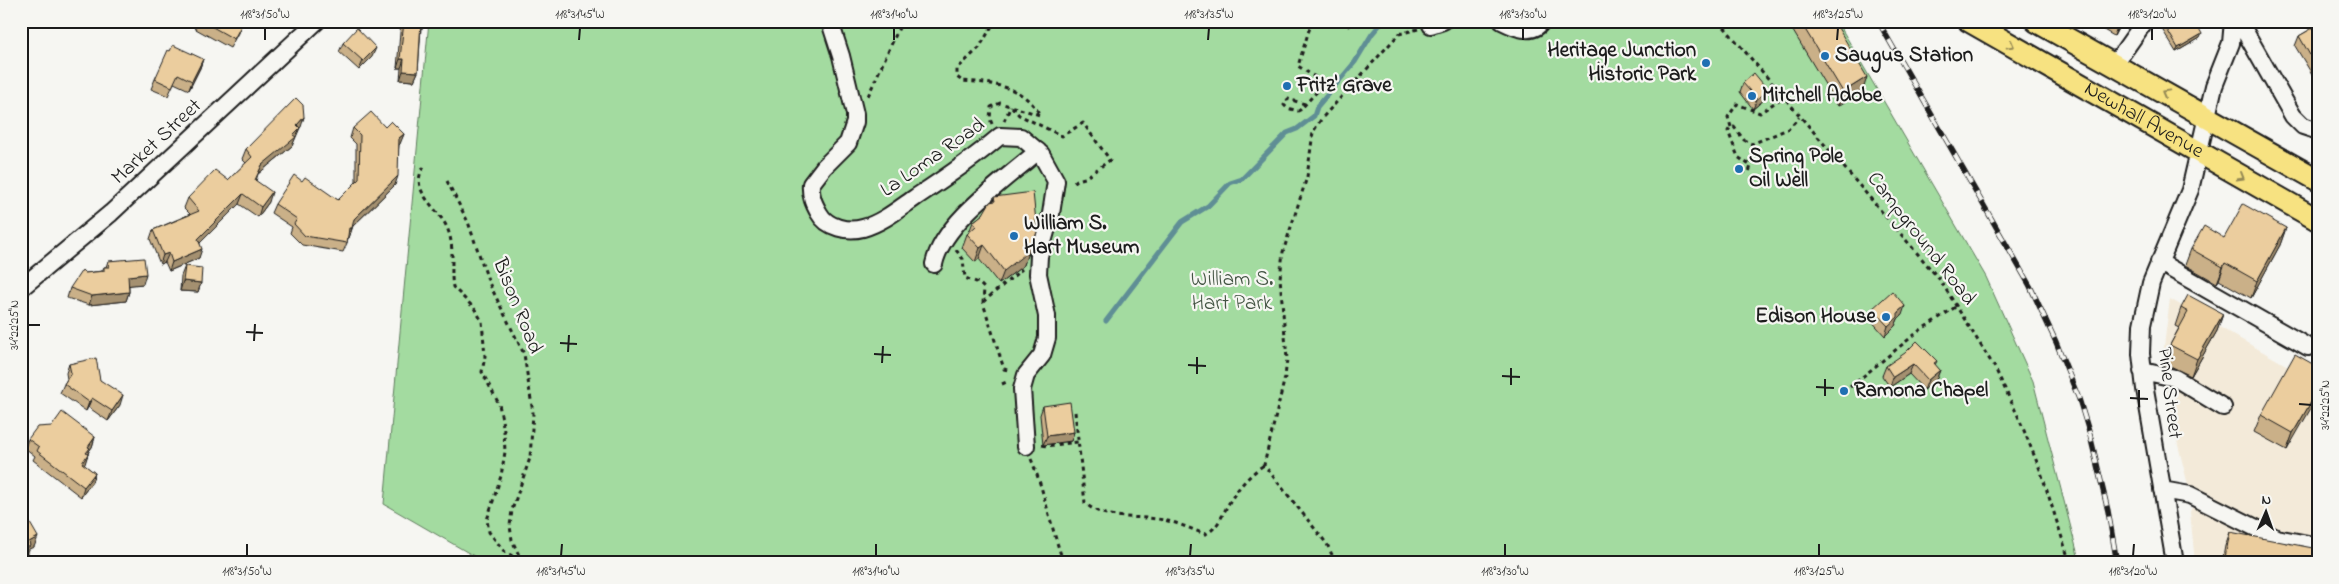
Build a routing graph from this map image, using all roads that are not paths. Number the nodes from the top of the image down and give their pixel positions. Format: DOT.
graph roads {
  1 [pos="317,21"];
  2 [pos="828,21"];
  3 [pos="1502,21"];
  4 [pos="1542,21"];
  5 [pos="1969,21"];
  6 [pos="2036,21"];
  7 [pos="2145,21"];
  8 [pos="2233,21"];
  9 [pos="2239,21"];
  10 [pos="2114,65"];
  11 [pos="2207,117"];
  12 [pos="2317,131"];
  13 [pos="1038,152"];
  14 [pos="2199,152"];
  15 [pos="2318,180"];
  16 [pos="2318,220"];
  17 [pos="2160,262"];
  18 [pos="934,264"];
  19 [pos="21,288"];
  20 [pos="2308,347"];
  21 [pos="2142,371"];
  22 [pos="2224,407"];
  23 [pos="1026,446"];
  24 [pos="2162,490"];
  25 [pos="2318,546"];
  26 [pos="2175,563"];
  1 -- 19 [label="street, Market Street"];
  2 -- 13 [label="street, La Loma Road"];
  3 -- 4 [label="street"];
  5 -- 14 [label="main road, Newhall Avenue, one-way"];
  6 -- 10 [label="main road, Newhall Avenue"];
  7 -- 10 [label="street"];
  8 -- 11 [label="street, Pine Street"];
  9 -- 12 [label="street"];
  11 -- 10 [label="main road, Newhall Avenue, one-way"];
  11 -- 14 [label="street, Pine Street"];
  11 -- 15 [label="main road, Newhall Avenue"];
  13 -- 18 [label="street"];
  13 -- 23 [label="street, La Loma Road"];
  14 -- 16 [label="main road, Newhall Avenue, one-way"];
  14 -- 17 [label="street, Pine Street"];
  17 -- 20 [label="street"];
  17 -- 21 [label="street, Pine Street"];
  21 -- 22 [label="street"];
  21 -- 24 [label="street, Pine Street"];
  24 -- 25 [label="street"];
  24 -- 26 [label="street, Pine Street"];
}
